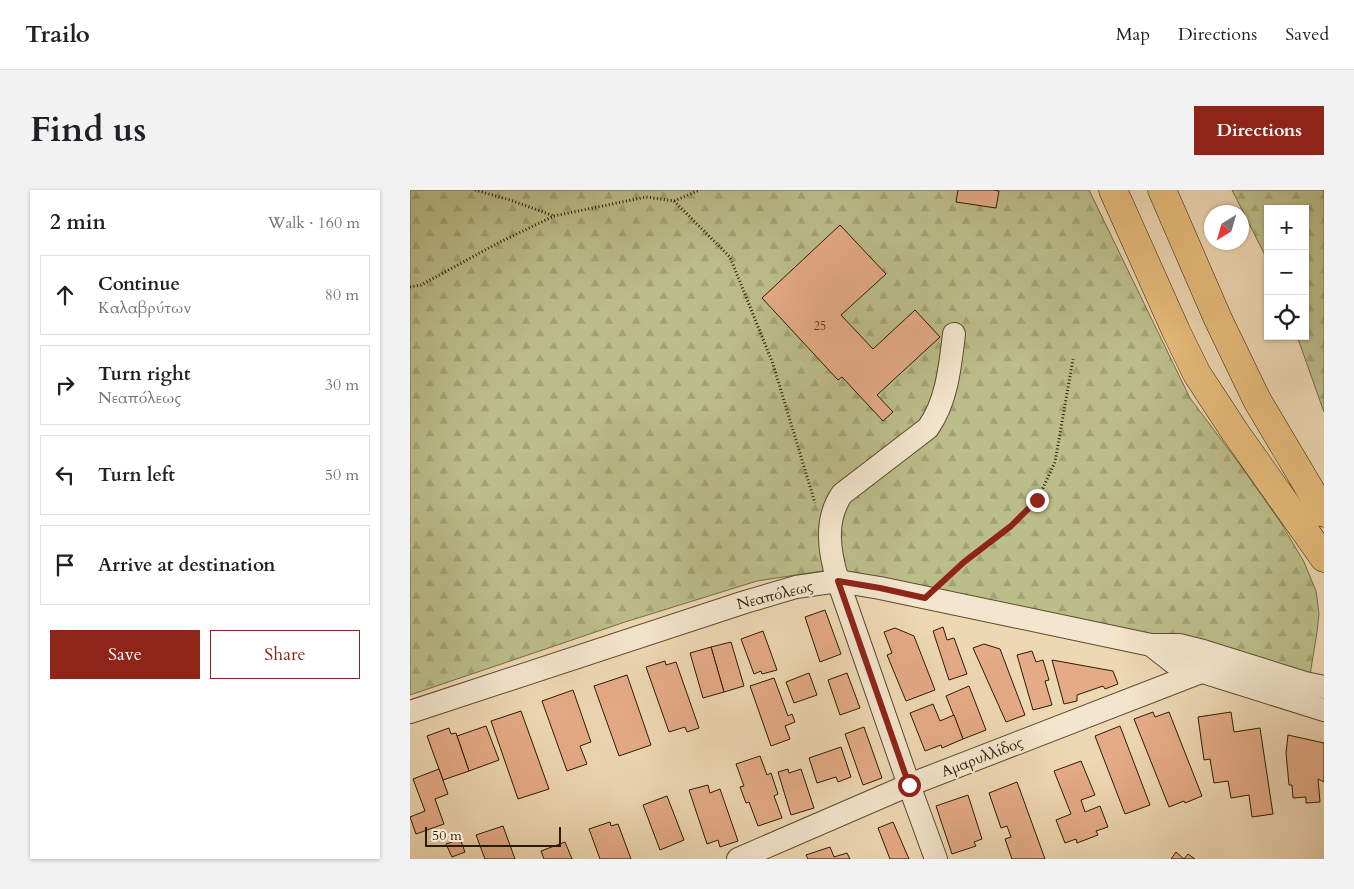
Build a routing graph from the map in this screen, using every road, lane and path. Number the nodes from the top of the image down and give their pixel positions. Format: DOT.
graph roads {
  1 [pos="475,190"];
  2 [pos="700,190"];
  3 [pos="1113,190"];
  4 [pos="1162,190"];
  5 [pos="674,201"];
  6 [pos="554,216"];
  7 [pos="410,287"];
  8 [pos="954,334"];
  9 [pos="1073,359"];
  10 [pos="816,509"];
  11 [pos="1324,513"];
  12 [pos="1324,558"];
  13 [pos="838,581"];
  14 [pos="925,598"];
  15 [pos="1151,645"];
  16 [pos="1201,672"];
  17 [pos="1324,687"];
  18 [pos="1324,710"];
  19 [pos="410,712"];
  20 [pos="909,785"];
  21 [pos="738,859"];
  22 [pos="936,859"];
  1 -- 6 [label="path"];
  2 -- 5 [label="path"];
  3 -- 12 [label="highway"];
  4 -- 11 [label="highway"];
  5 -- 6 [label="path"];
  5 -- 10 [label="path"];
  6 -- 7 [label="path"];
  8 -- 13 [label="street"];
  9 -- 14 [label="path"];
  13 -- 14 [label="street, Νεαπόλεως"];
  13 -- 19 [label="street, Νεαπόλεως"];
  13 -- 20 [label="street"];
  14 -- 15 [label="street, Νεαπόλεως"];
  15 -- 16 [label="street"];
  15 -- 17 [label="street"];
  16 -- 18 [label="street"];
  16 -- 20 [label="street, Αμαρυλλίδος"];
  20 -- 21 [label="street, Αμαρυλλίδος"];
  20 -- 22 [label="street"];
}
